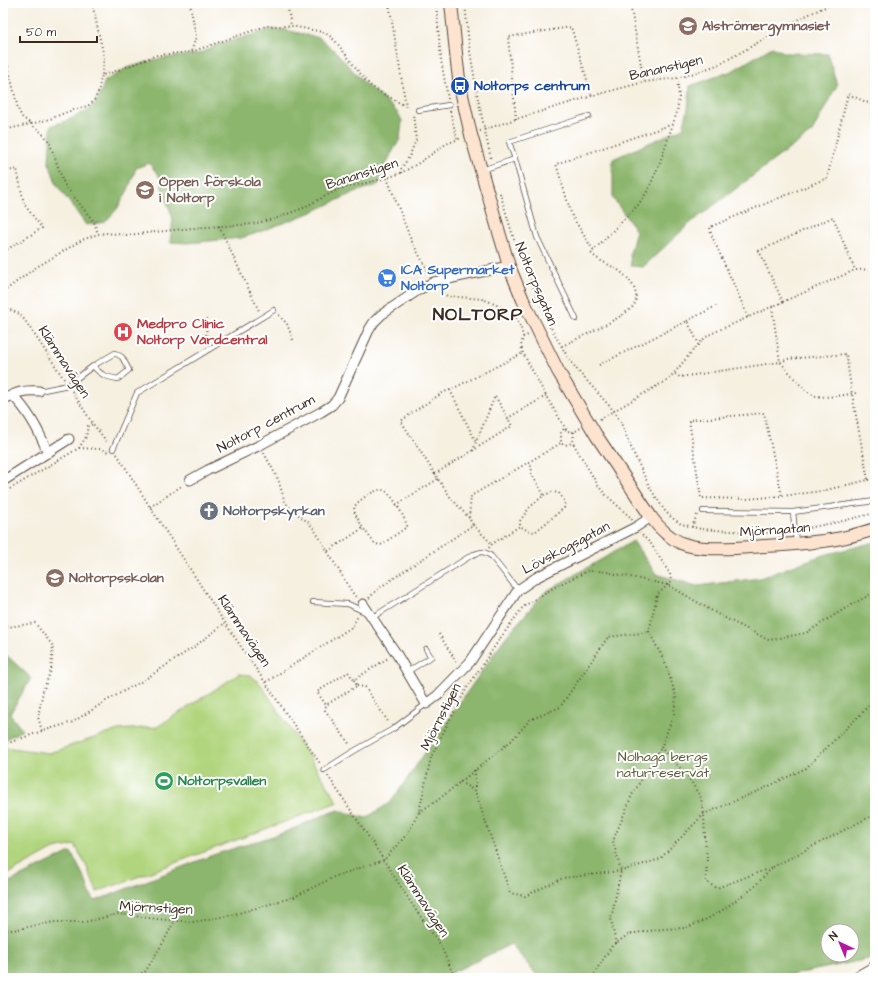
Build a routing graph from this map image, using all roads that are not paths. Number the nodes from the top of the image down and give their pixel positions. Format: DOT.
graph roads {
  1 [pos="451,3"];
  2 [pos="449,106"];
  3 [pos="418,110"];
  4 [pos="589,116"];
  5 [pos="515,159"];
  6 [pos="480,170"];
  7 [pos="510,266"];
  8 [pos="274,310"];
  9 [pos="576,319"];
  10 [pos="93,366"];
  11 [pos="40,391"];
  12 [pos="12,395"];
  13 [pos="3,400"];
  14 [pos="69,440"];
  15 [pos="113,449"];
  16 [pos="48,453"];
  17 [pos="190,480"];
  18 [pos="3,481"];
  19 [pos="875,501"];
  20 [pos="703,510"];
  21 [pos="793,512"];
  22 [pos="651,517"];
  23 [pos="875,529"];
  24 [pos="677,541"];
  25 [pos="796,543"];
  26 [pos="518,590"];
  27 [pos="313,602"];
  28 [pos="361,606"];
  29 [pos="371,616"];
  30 [pos="426,649"];
  31 [pos="407,672"];
  32 [pos="426,704"];
  33 [pos="324,770"];
  34 [pos="875,966"];
  35 [pos="854,978"];
  1 -- 6 [label="street, Noltorpsgatan"];
  2 -- 3 [label="lane"];
  4 -- 5 [label="lane"];
  5 -- 6 [label="lane"];
  5 -- 9 [label="lane"];
  6 -- 7 [label="street, Noltorpsgatan"];
  7 -- 17 [label="street, Noltorp centrum"];
  7 -- 22 [label="street, Noltorpsgatan"];
  8 -- 15 [label="lane"];
  10 -- 10 [label="lane"];
  10 -- 11 [label="lane"];
  11 -- 12 [label="street"];
  12 -- 13 [label="street"];
  12 -- 16 [label="street"];
  14 -- 16 [label="street"];
  16 -- 18 [label="street"];
  19 -- 21 [label="lane"];
  20 -- 21 [label="lane"];
  21 -- 25 [label="lane"];
  22 -- 24 [label="street, Noltorpsgatan"];
  22 -- 26 [label="street, Lövskogsgatan"];
  23 -- 25 [label="street, Mjörngatan"];
  24 -- 25 [label="street, Mjörngatan"];
  26 -- 29 [label="lane"];
  26 -- 32 [label="street, Lövskogsgatan"];
  27 -- 28 [label="lane"];
  28 -- 29 [label="street"];
  29 -- 31 [label="street"];
  30 -- 31 [label="lane"];
  31 -- 32 [label="street"];
  32 -- 33 [label="lane"];
  34 -- 35 [label="street"];
}
